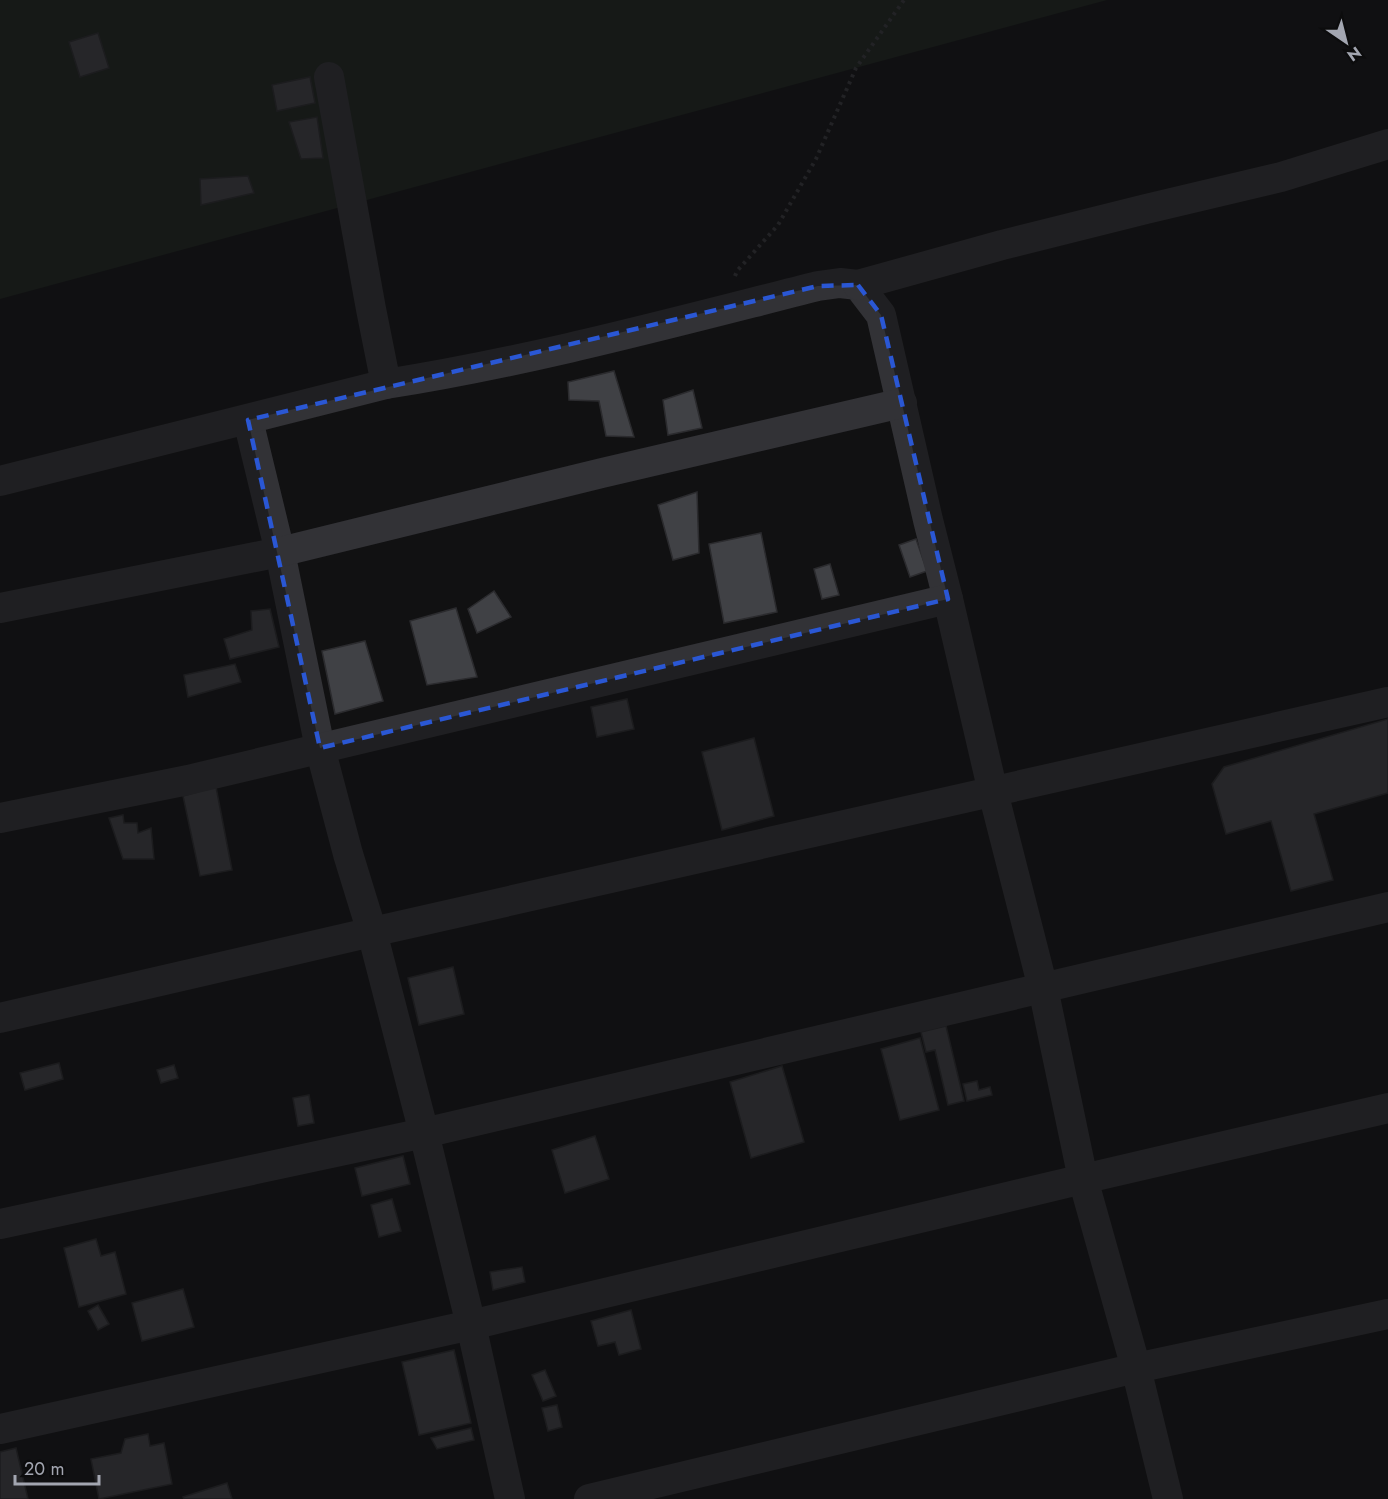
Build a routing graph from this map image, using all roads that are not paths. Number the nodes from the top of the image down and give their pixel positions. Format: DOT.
graph roads {
  1 [pos="329,77"];
  2 [pos="1388,144"];
  3 [pos="858,285"];
  4 [pos="386,384"];
  5 [pos="902,404"];
  6 [pos="248,420"];
  7 [pos="0,481"];
  8 [pos="280,552"];
  9 [pos="948,599"];
  10 [pos="0,608"];
  11 [pos="1388,702"];
  12 [pos="320,748"];
  13 [pos="993,792"];
  14 [pos="0,818"];
  15 [pos="1388,907"];
  16 [pos="372,932"];
  17 [pos="1043,988"];
  18 [pos="0,1018"];
  19 [pos="1388,1108"];
  20 [pos="424,1133"];
  21 [pos="1083,1179"];
  22 [pos="0,1224"];
  23 [pos="1388,1314"];
  24 [pos="471,1325"];
  25 [pos="1136,1368"];
  26 [pos="0,1429"];
  27 [pos="510,1499"];
  28 [pos="589,1499"];
  29 [pos="1168,1499"];
  1 -- 4 [label="street"];
  2 -- 3 [label="street"];
  3 -- 4 [label="street"];
  3 -- 5 [label="street"];
  4 -- 6 [label="street"];
  5 -- 8 [label="street"];
  5 -- 9 [label="street"];
  6 -- 7 [label="street"];
  6 -- 8 [label="street"];
  8 -- 10 [label="street"];
  8 -- 12 [label="street"];
  9 -- 12 [label="street"];
  9 -- 13 [label="street"];
  11 -- 13 [label="street"];
  12 -- 14 [label="street"];
  12 -- 16 [label="street"];
  13 -- 16 [label="street"];
  13 -- 17 [label="street"];
  15 -- 17 [label="street"];
  16 -- 18 [label="street"];
  16 -- 20 [label="street"];
  17 -- 20 [label="street"];
  17 -- 21 [label="street"];
  19 -- 21 [label="street"];
  20 -- 22 [label="street"];
  20 -- 24 [label="street"];
  21 -- 24 [label="street"];
  21 -- 25 [label="street"];
  23 -- 25 [label="street"];
  24 -- 26 [label="street"];
  24 -- 27 [label="street"];
  25 -- 28 [label="street"];
  25 -- 29 [label="street"];
}
